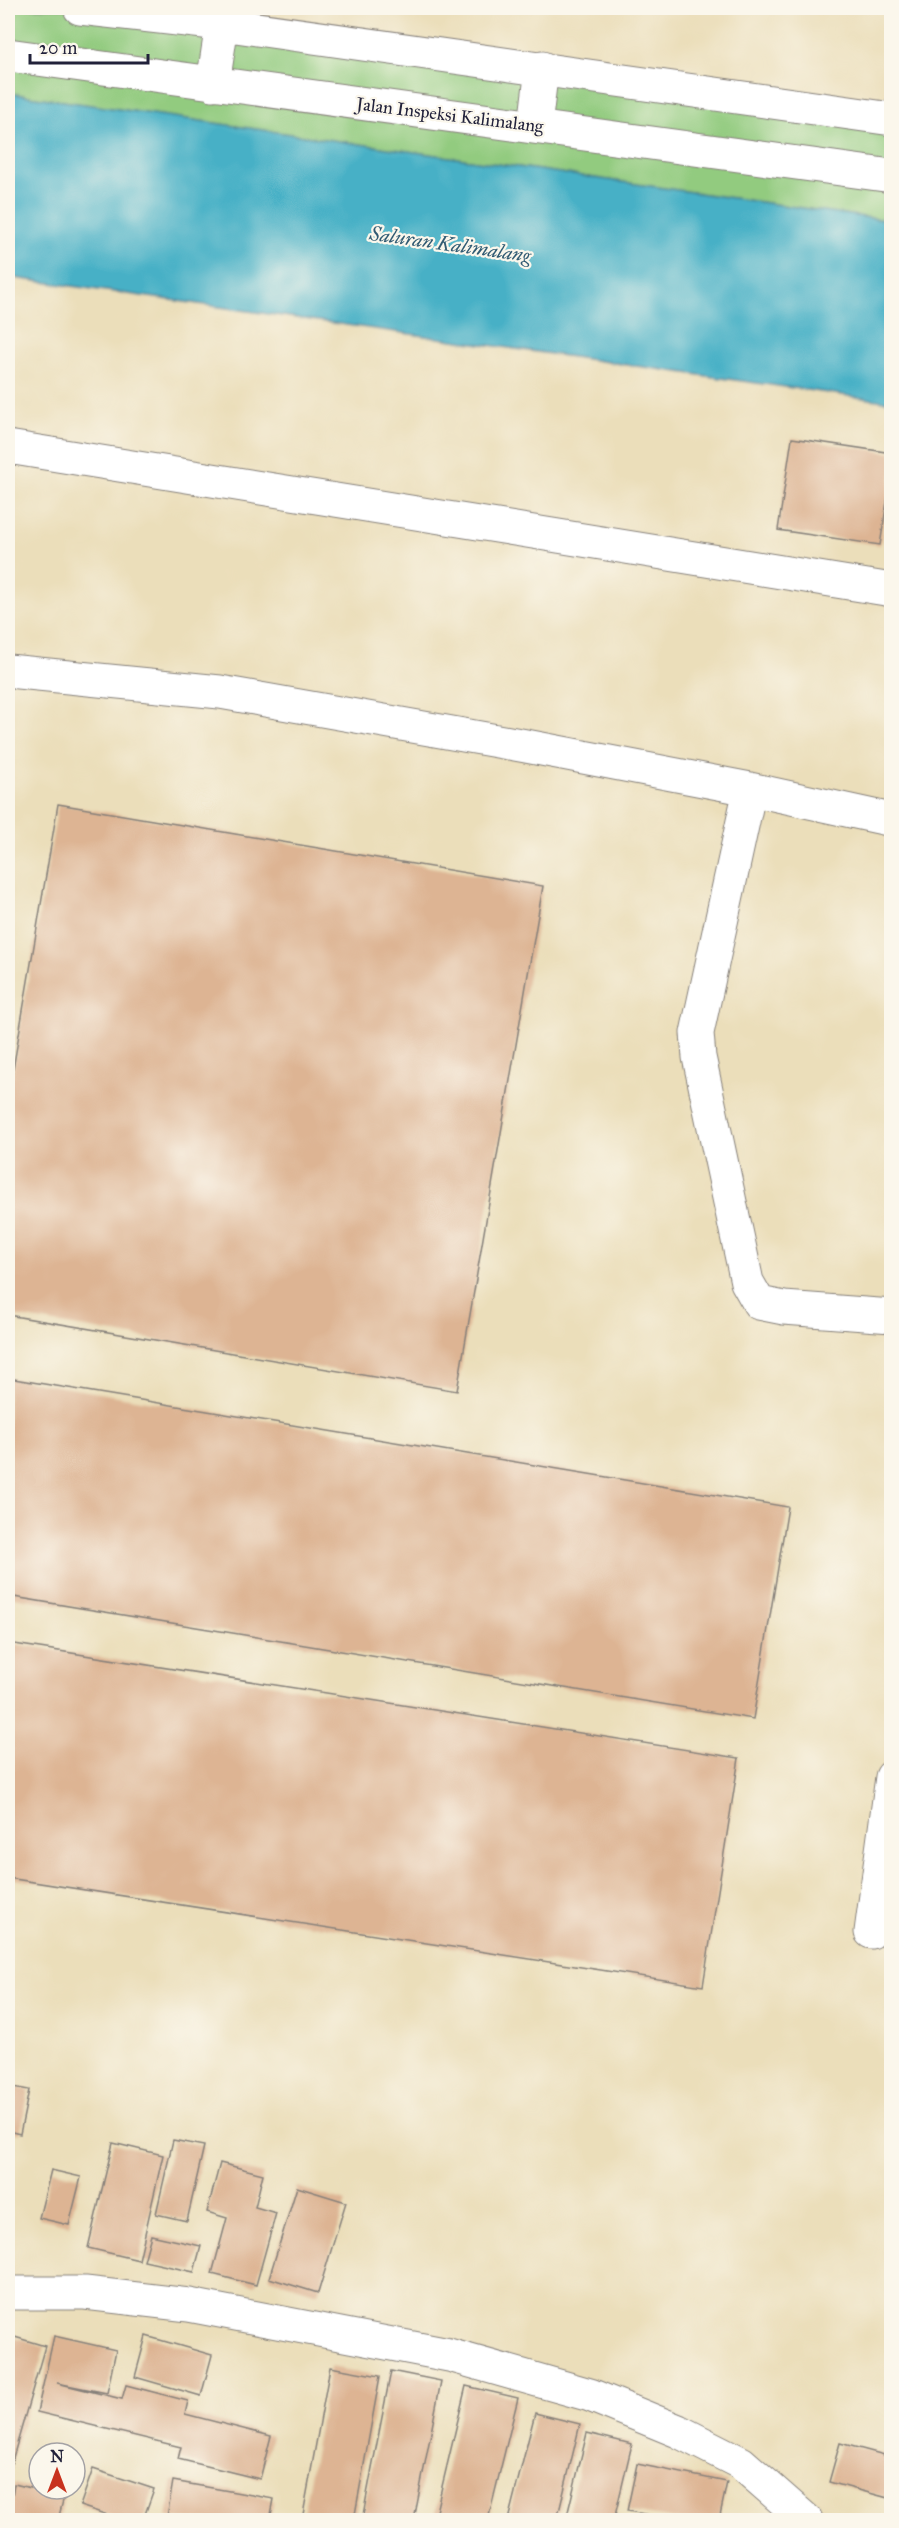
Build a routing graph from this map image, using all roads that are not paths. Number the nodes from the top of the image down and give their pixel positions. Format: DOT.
graph roads {
  1 [pos="80,8"];
  2 [pos="222,24"];
  3 [pos="8,55"];
  4 [pos="542,68"];
  5 [pos="213,84"];
  6 [pos="891,119"];
  7 [pos="535,126"];
  8 [pos="891,176"];
  9 [pos="8,447"];
  10 [pos="891,590"];
  11 [pos="8,671"];
  12 [pos="750,789"];
  13 [pos="891,820"];
  14 [pos="891,1317"];
  15 [pos="891,1777"];
  16 [pos="871,1932"];
  17 [pos="8,2293"];
  18 [pos="806,2520"];
  1 -- 2 [label="main road"];
  2 -- 4 [label="main road"];
  2 -- 5 [label="main road"];
  3 -- 5 [label="main road, Jalan Inspeksi Kalimalang"];
  4 -- 6 [label="main road"];
  4 -- 7 [label="main road"];
  5 -- 7 [label="main road, Jalan Inspeksi Kalimalang"];
  7 -- 8 [label="main road, Jalan Inspeksi Kalimalang"];
  9 -- 10 [label="main road"];
  11 -- 12 [label="main road"];
  12 -- 13 [label="main road"];
  12 -- 14 [label="main road"];
  15 -- 16 [label="main road"];
  17 -- 18 [label="main road"];
}
